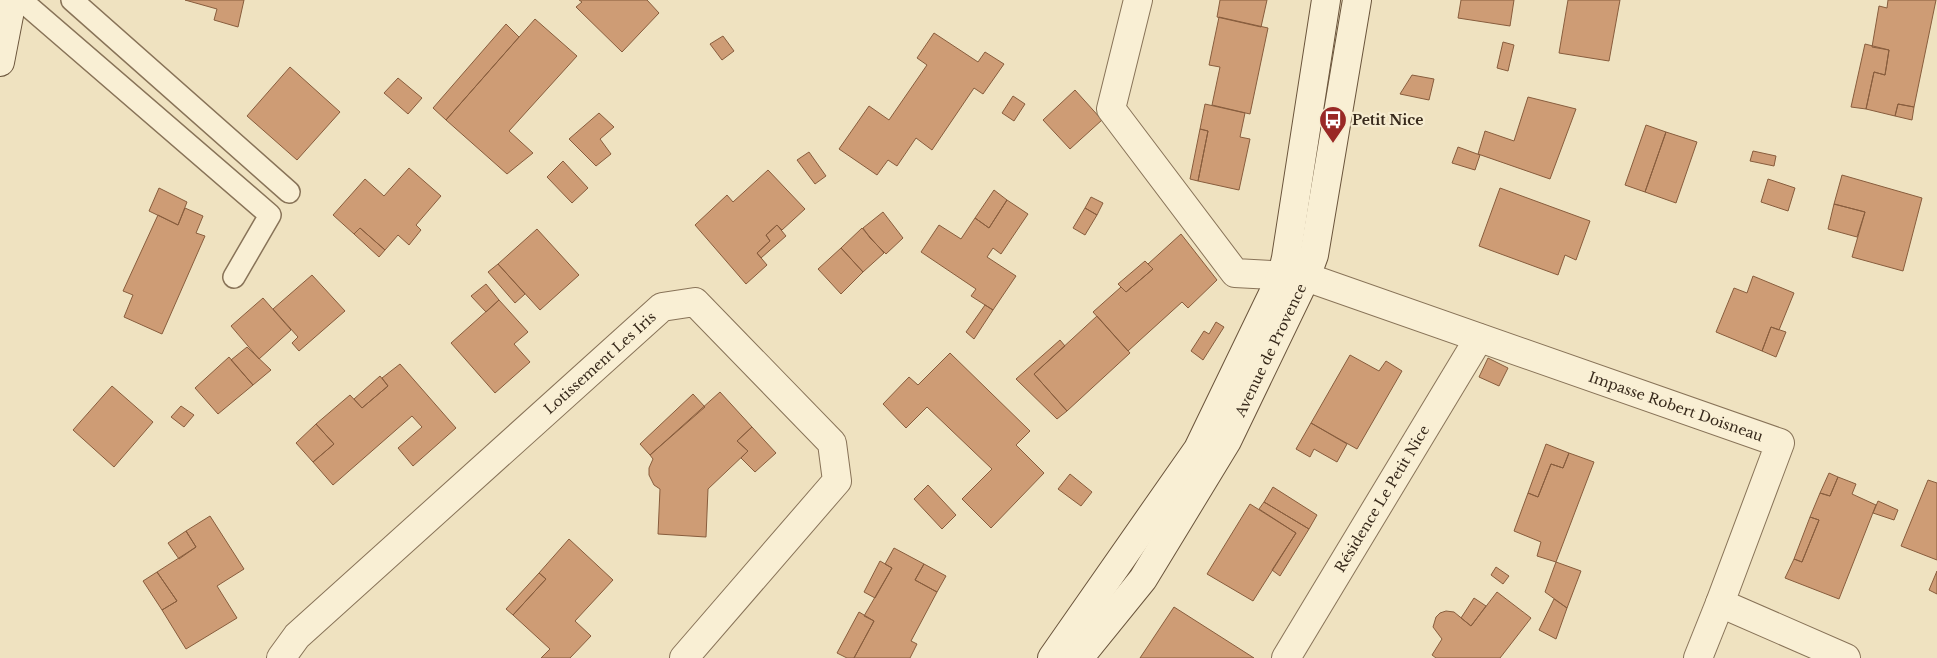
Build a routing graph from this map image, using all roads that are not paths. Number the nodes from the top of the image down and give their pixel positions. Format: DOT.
graph roads {
  1 [pos="12,0"];
  2 [pos="20,0"];
  3 [pos="72,0"];
  4 [pos="1138,0"];
  5 [pos="1326,0"];
  6 [pos="1357,0"];
  7 [pos="0,62"];
  8 [pos="289,192"];
  9 [pos="1294,276"];
  10 [pos="234,277"];
  11 [pos="1479,338"];
  12 [pos="1720,604"];
  13 [pos="281,658"];
  14 [pos="684,658"];
  15 [pos="1052,658"];
  16 [pos="1079,658"];
  17 [pos="1286,658"];
  18 [pos="1698,658"];
  19 [pos="1846,658"];
  1 -- 7 [label="street"];
  2 -- 10 [label="lane"];
  3 -- 8 [label="lane"];
  4 -- 9 [label="street, Impasse Robert Doisneau"];
  5 -- 9 [label="street, Avenue de Provence"];
  6 -- 9 [label="street, Avenue de Provence"];
  9 -- 11 [label="street, Impasse Robert Doisneau"];
  9 -- 15 [label="street, Avenue de Provence"];
  9 -- 16 [label="street, Avenue de Provence"];
  11 -- 12 [label="street, Impasse Robert Doisneau"];
  11 -- 17 [label="street, Résidence Le Petit Nice"];
  12 -- 18 [label="street"];
  12 -- 19 [label="street"];
  13 -- 14 [label="street, Lotissement Les Iris"];
}
